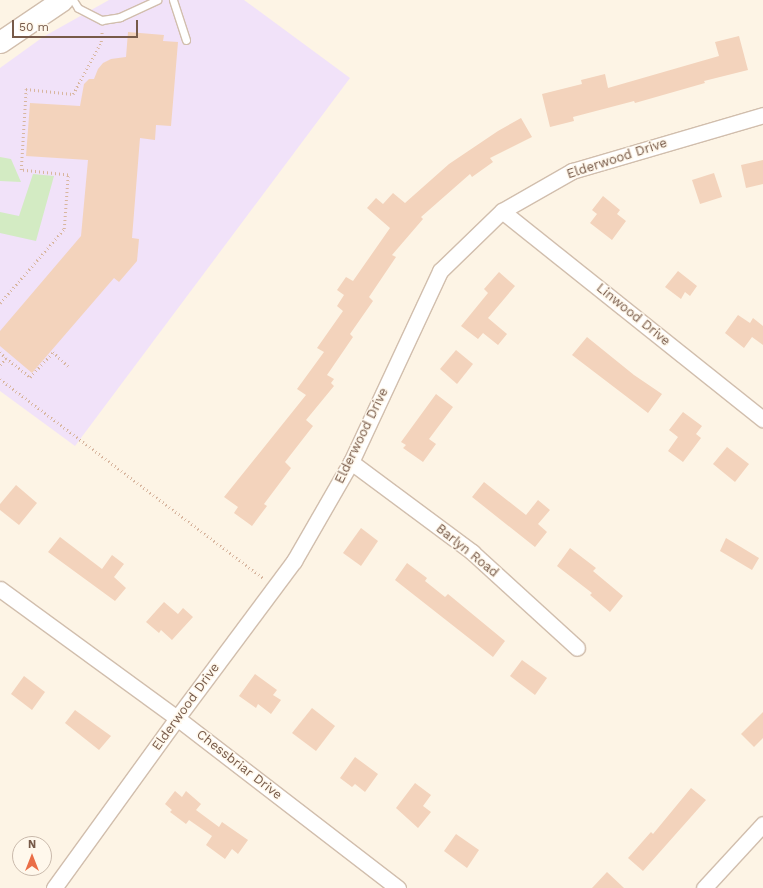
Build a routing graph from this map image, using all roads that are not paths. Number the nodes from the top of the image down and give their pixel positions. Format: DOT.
graph roads {
  1 [pos="62,0"];
  2 [pos="73,0"];
  3 [pos="157,0"];
  4 [pos="173,0"];
  5 [pos="186,40"];
  6 [pos="0,42"];
  7 [pos="763,116"];
  8 [pos="502,211"];
  9 [pos="763,419"];
  10 [pos="351,462"];
  11 [pos="0,589"];
  12 [pos="578,648"];
  13 [pos="177,718"];
  14 [pos="763,824"];
  15 [pos="54,888"];
  16 [pos="398,888"];
  17 [pos="704,888"];
  1 -- 6 [label="main road"];
  2 -- 3 [label="lane"];
  4 -- 5 [label="lane"];
  7 -- 8 [label="street, Elderwood Drive"];
  8 -- 9 [label="street, Linwood Drive"];
  8 -- 10 [label="street, Elderwood Drive"];
  10 -- 12 [label="street, Barlyn Road"];
  10 -- 13 [label="street, Elderwood Drive"];
  11 -- 13 [label="street, Chessbriar Drive"];
  13 -- 15 [label="street, Elderwood Drive"];
  13 -- 16 [label="street, Chessbriar Drive"];
  14 -- 17 [label="street"];
}
